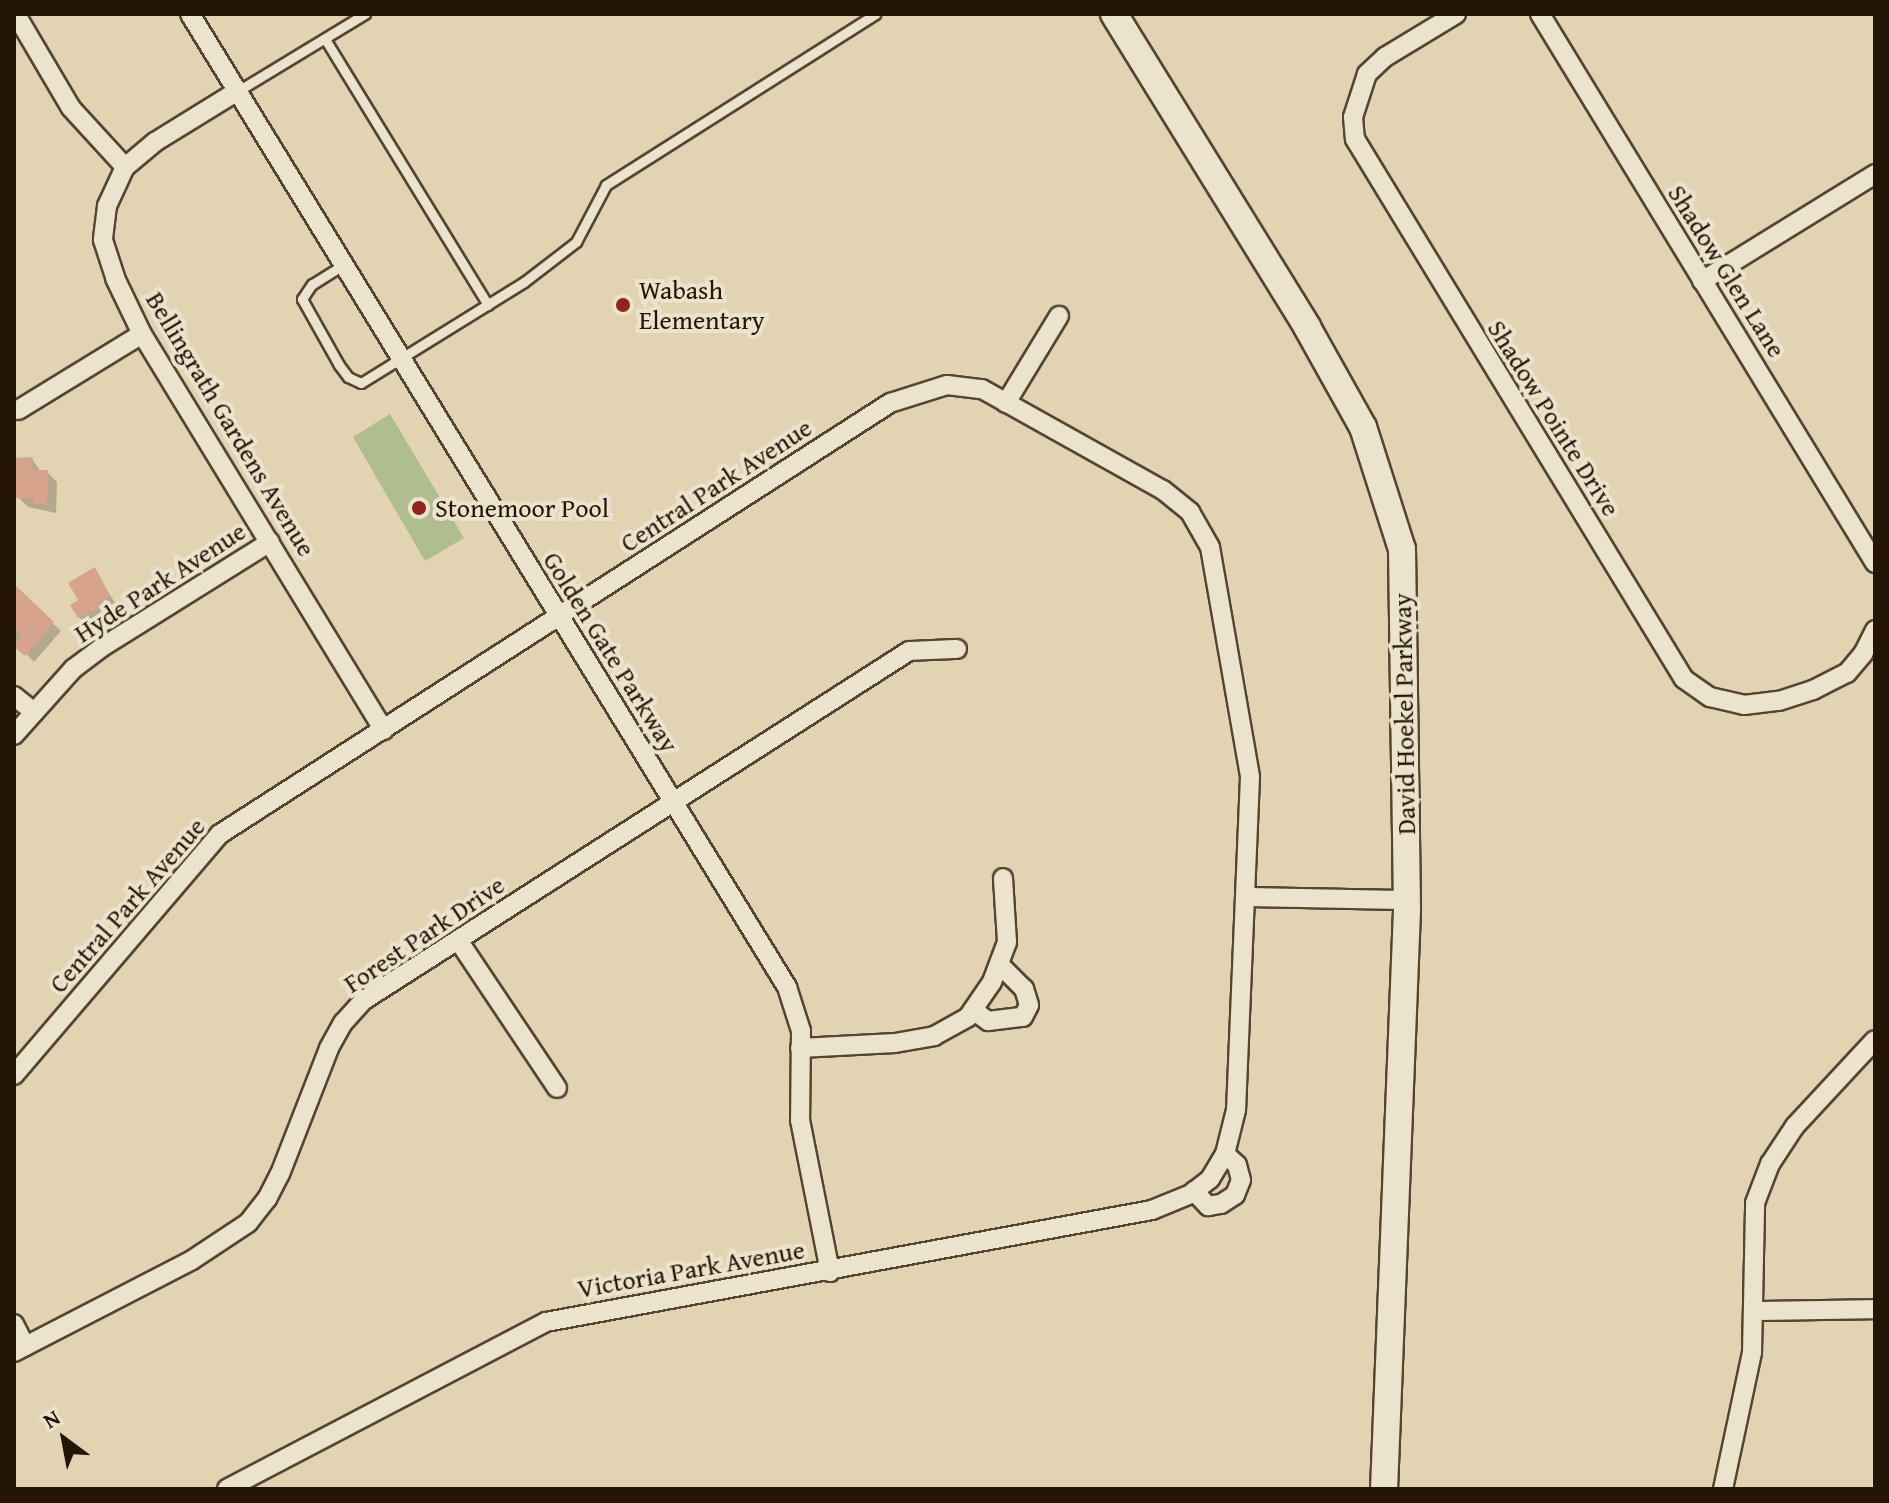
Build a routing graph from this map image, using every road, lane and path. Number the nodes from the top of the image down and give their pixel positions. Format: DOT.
graph roads {
  1 [pos="190,14"];
  2 [pos="365,14"];
  3 [pos="875,14"];
  4 [pos="1114,14"];
  5 [pos="1456,14"];
  6 [pos="1540,14"];
  7 [pos="18,18"];
  8 [pos="325,39"];
  9 [pos="236,92"];
  10 [pos="125,167"];
  11 [pos="1875,174"];
  12 [pos="343,265"];
  13 [pos="1702,281"];
  14 [pos="488,305"];
  15 [pos="1059,316"];
  16 [pos="142,334"];
  17 [pos="400,359"];
  18 [pos="1006,403"];
  19 [pos="18,410"];
  20 [pos="270,542"];
  21 [pos="1874,558"];
  22 [pos="559,618"];
  23 [pos="1875,630"];
  24 [pos="957,649"];
  25 [pos="14,696"];
  26 [pos="34,712"];
  27 [pos="384,730"];
  28 [pos="14,735"];
  29 [pos="673,802"];
  30 [pos="1003,878"];
  31 [pos="1245,897"];
  32 [pos="1405,900"];
  33 [pos="458,940"];
  34 [pos="999,964"];
  35 [pos="973,1010"];
  36 [pos="1875,1040"];
  37 [pos="800,1048"];
  38 [pos="14,1075"];
  39 [pos="557,1088"];
  40 [pos="1225,1154"];
  41 [pos="1194,1191"];
  42 [pos="830,1272"];
  43 [pos="1875,1309"];
  44 [pos="1754,1311"];
  45 [pos="14,1324"];
  46 [pos="20,1349"];
  47 [pos="227,1489"];
  48 [pos="1384,1489"];
  49 [pos="1723,1489"];
  1 -- 9 [label="street, Golden Gate Parkway"];
  2 -- 8 [label="lane"];
  3 -- 14 [label="lane"];
  4 -- 32 [label="main road, David Hoekel Parkway"];
  5 -- 23 [label="street, Shadow Pointe Drive"];
  6 -- 13 [label="street, Shadow Glen Lane"];
  7 -- 10 [label="street"];
  8 -- 9 [label="lane"];
  8 -- 14 [label="lane"];
  9 -- 10 [label="street, Bellingrath Gardens Avenue"];
  9 -- 12 [label="street, Golden Gate Parkway"];
  10 -- 16 [label="street, Bellingrath Gardens Avenue"];
  11 -- 13 [label="street"];
  12 -- 17 [label="street, Golden Gate Parkway"];
  12 -- 17 [label="lane"];
  13 -- 21 [label="street, Shadow Glen Lane"];
  14 -- 17 [label="lane"];
  15 -- 18 [label="street"];
  16 -- 19 [label="street"];
  16 -- 20 [label="street, Bellingrath Gardens Avenue"];
  17 -- 22 [label="street, Golden Gate Parkway"];
  18 -- 22 [label="street, Central Park Avenue"];
  18 -- 31 [label="street, Central Park Avenue"];
  20 -- 26 [label="street, Hyde Park Avenue"];
  20 -- 27 [label="street, Bellingrath Gardens Avenue"];
  22 -- 27 [label="street, Central Park Avenue"];
  22 -- 29 [label="street, Golden Gate Parkway"];
  24 -- 29 [label="street, Forest Park Drive"];
  25 -- 26 [label="street"];
  26 -- 28 [label="street, Hyde Park Avenue"];
  27 -- 38 [label="street, Central Park Avenue"];
  29 -- 33 [label="street, Forest Park Drive"];
  29 -- 37 [label="street, Golden Gate Parkway"];
  30 -- 34 [label="street"];
  31 -- 32 [label="street"];
  31 -- 40 [label="street, Victoria Park Avenue"];
  32 -- 48 [label="main road, David Hoekel Parkway"];
  33 -- 39 [label="street"];
  33 -- 46 [label="street, Forest Park Drive"];
  34 -- 35 [label="street"];
  34 -- 35 [label="street"];
  35 -- 37 [label="street"];
  36 -- 44 [label="street"];
  37 -- 42 [label="street, Golden Gate Parkway"];
  40 -- 41 [label="street, Victoria Park Avenue"];
  40 -- 41 [label="street"];
  41 -- 42 [label="street, Victoria Park Avenue"];
  42 -- 47 [label="street, Victoria Park Avenue"];
  43 -- 44 [label="street"];
  44 -- 49 [label="street"];
  45 -- 46 [label="street"];
}
